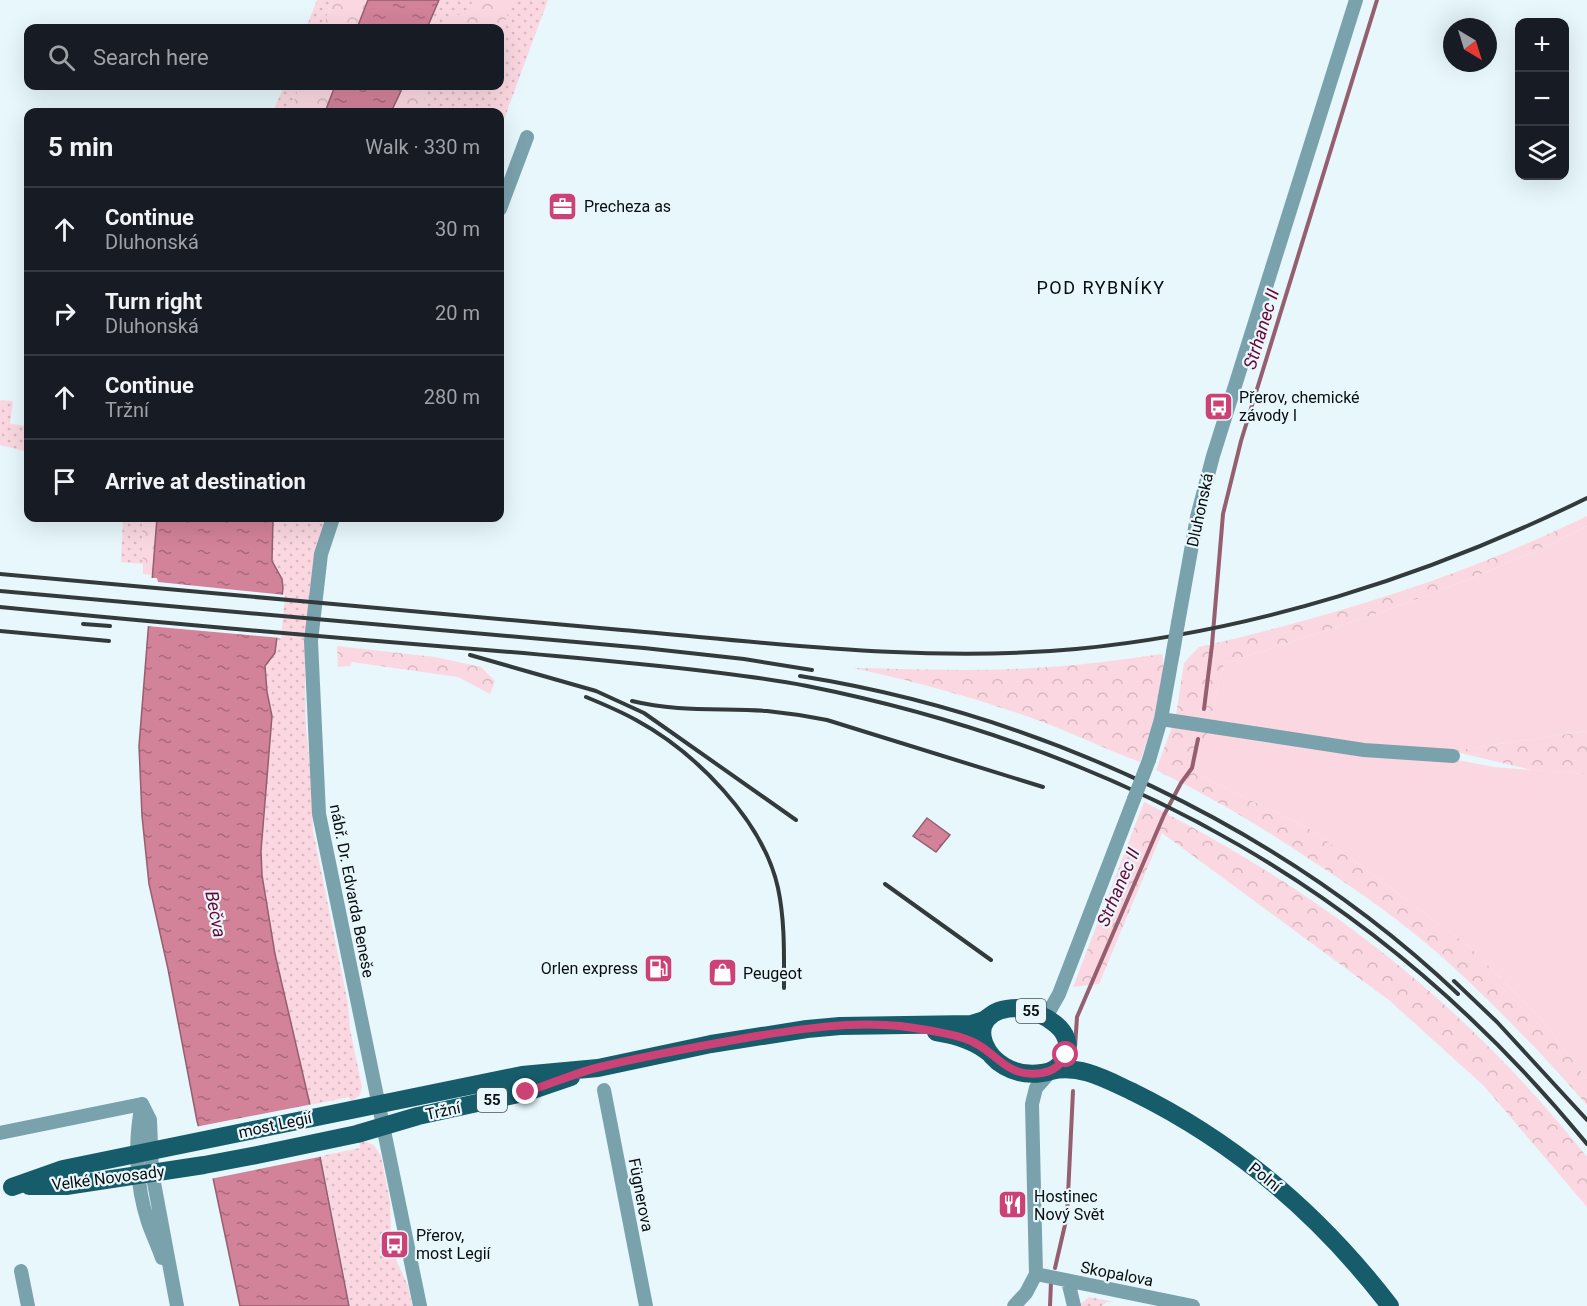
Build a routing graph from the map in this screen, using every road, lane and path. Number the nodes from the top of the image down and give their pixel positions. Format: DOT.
graph roads {
  1 [pos="1356,0"];
  2 [pos="527,137"];
  3 [pos="504,198"];
  4 [pos="331,522"];
  5 [pos="1161,719"];
  6 [pos="1453,756"];
  7 [pos="991,1015"];
  8 [pos="1046,1017"];
  9 [pos="898,1026"];
  10 [pos="1066,1041"];
  11 [pos="989,1053"];
  12 [pos="598,1068"];
  13 [pos="1018,1071"];
  14 [pos="1051,1071"];
  15 [pos="1113,1083"];
  16 [pos="604,1090"];
  17 [pos="379,1104"];
  18 [pos="1032,1104"];
  19 [pos="352,1110"];
  20 [pos="383,1126"];
  21 [pos="0,1133"];
  22 [pos="357,1134"];
  23 [pos="198,1141"];
  24 [pos="144,1152"];
  25 [pos="204,1165"];
  26 [pos="145,1173"];
  27 [pos="6,1187"];
  28 [pos="21,1271"];
  29 [pos="1036,1274"];
  30 [pos="1068,1281"];
  31 [pos="1028,1299"];
  32 [pos="28,1306"];
  33 [pos="177,1306"];
  34 [pos="420,1306"];
  35 [pos="645,1306"];
  36 [pos="1014,1306"];
  37 [pos="1074,1306"];
  38 [pos="1192,1306"];
  39 [pos="1390,1306"];
  1 -- 5 [label="street, Dluhonská, bridge"];
  2 -- 3 [label="street"];
  4 -- 17 [label="street, nábř. Dr. Edvarda Beneše"];
  5 -- 6 [label="street"];
  5 -- 8 [label="street, Dluhonská, bridge"];
  7 -- 8 [label="main road, 55"];
  7 -- 9 [label="main road, Tržní / 55"];
  7 -- 11 [label="main road, 55"];
  8 -- 10 [label="main road, 55"];
  9 -- 11 [label="main road, Tržní / 55"];
  9 -- 12 [label="main road, Tržní / 55"];
  10 -- 14 [label="main road"];
  10 -- 15 [label="main road, Polní / 55"];
  11 -- 13 [label="main road, 55"];
  12 -- 17 [label="main road, Tržní / 55"];
  12 -- 20 [label="main road, Tržní / 55"];
  13 -- 14 [label="main road, 55"];
  13 -- 18 [label="street"];
  14 -- 15 [label="main road, Polní / 55"];
  14 -- 18 [label="street"];
  15 -- 39 [label="main road, Polní / 55"];
  16 -- 35 [label="street, Fügnerova"];
  17 -- 19 [label="main road, Tržní / 55"];
  17 -- 20 [label="street, nábř. Dr. Edvarda Beneše"];
  18 -- 29 [label="street"];
  19 -- 23 [label="main road, most Legií / 55"];
  20 -- 22 [label="main road, Tržní / 55"];
  20 -- 34 [label="street, nábř. Dr. Edvarda Beneše"];
  21 -- 24 [label="street, Velké Novosady"];
  22 -- 25 [label="main road, most Legií / 55"];
  23 -- 24 [label="main road, Velké Novosady / 55"];
  24 -- 26 [label="street"];
  24 -- 27 [label="main road, Velké Novosady / 55"];
  25 -- 26 [label="main road, Velké Novosady / 55"];
  26 -- 27 [label="main road, Velké Novosady / 55"];
  26 -- 33 [label="street"];
  28 -- 32 [label="street"];
  29 -- 30 [label="street, Skopalova"];
  29 -- 31 [label="street"];
  30 -- 37 [label="street"];
  30 -- 38 [label="street, Skopalova"];
  31 -- 36 [label="street"];
}
